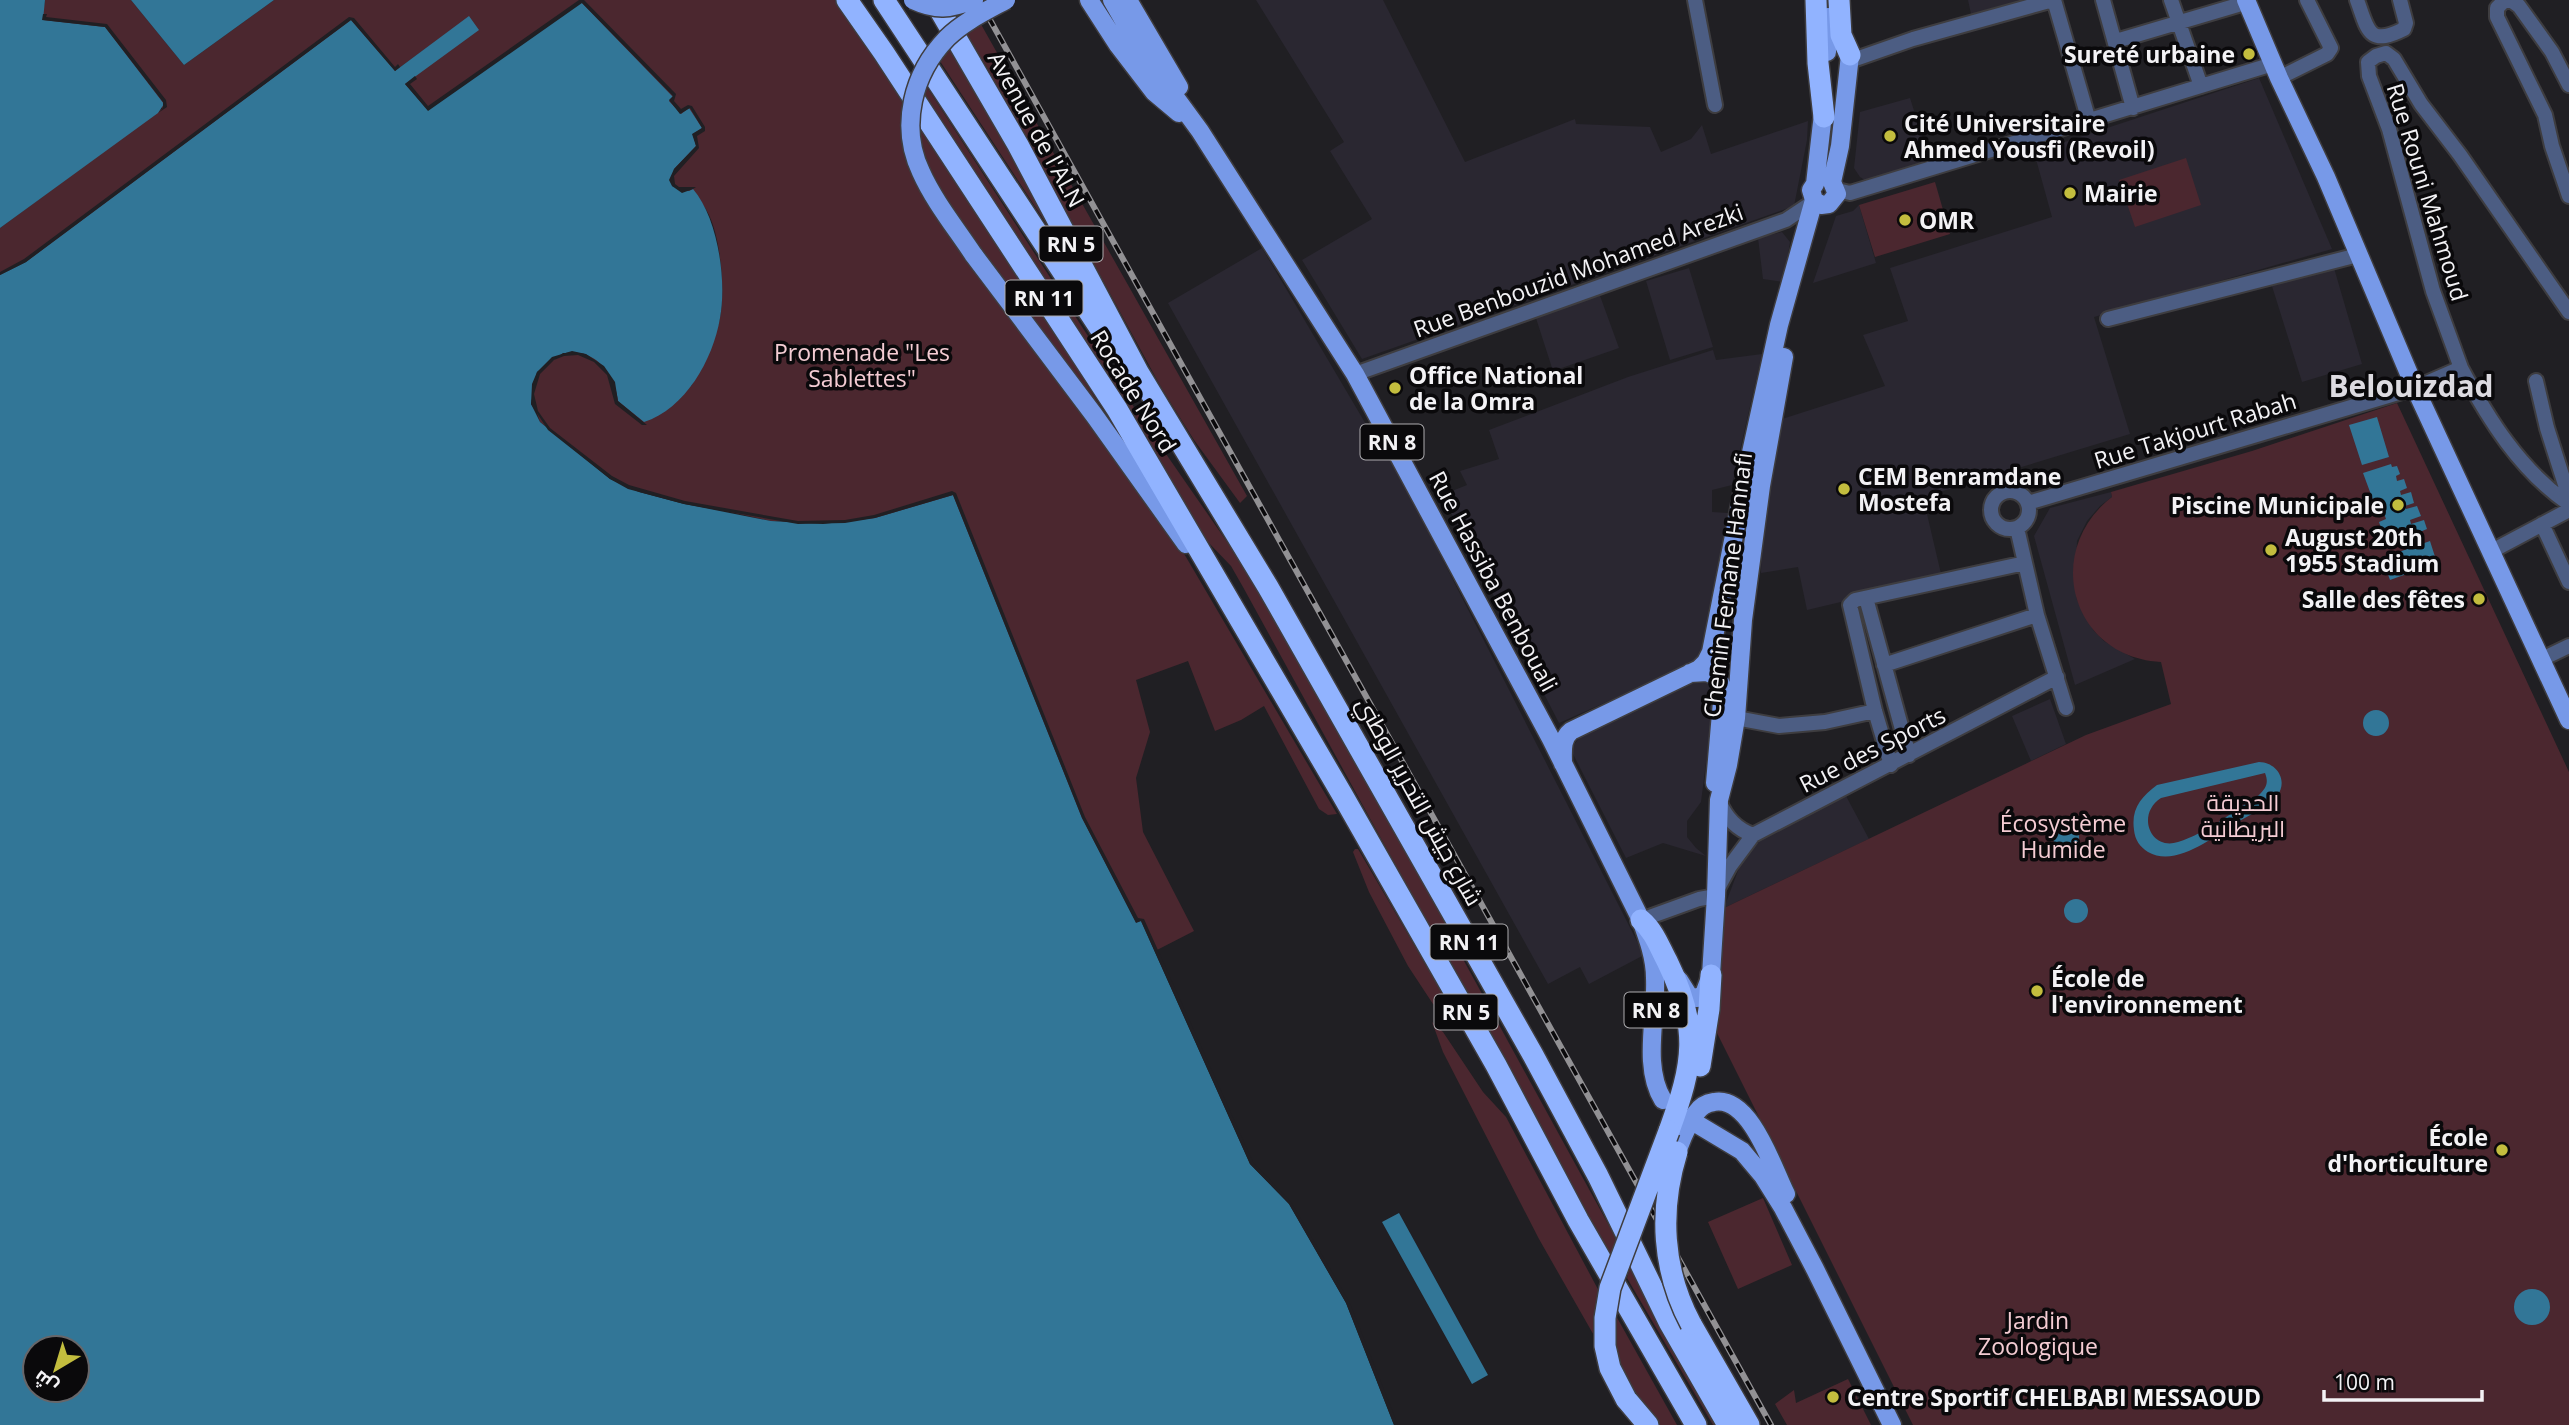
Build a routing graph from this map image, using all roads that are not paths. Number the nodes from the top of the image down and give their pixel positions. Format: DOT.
graph roads {
  1 [pos="847,0"];
  2 [pos="884,0"];
  3 [pos="913,0"];
  4 [pos="932,0"];
  5 [pos="974,0"];
  6 [pos="1006,0"];
  7 [pos="1089,0"];
  8 [pos="1112,0"];
  9 [pos="1128,0"];
  10 [pos="1695,0"];
  11 [pos="1852,0"];
  12 [pos="2053,0"];
  13 [pos="2103,0"];
  14 [pos="2171,0"];
  15 [pos="2308,0"];
  16 [pos="2357,0"];
  17 [pos="2400,0"];
  18 [pos="2503,0"];
  19 [pos="2247,1"];
  20 [pos="1827,4"];
  21 [pos="2178,22"];
  22 [pos="2116,41"];
  23 [pos="1850,58"];
  24 [pos="2276,71"];
  25 [pos="2569,85"];
  26 [pos="2201,86"];
  27 [pos="1715,105"];
  28 [pos="2133,108"];
  29 [pos="1824,117"];
  30 [pos="2090,121"];
  31 [pos="1200,131"];
  32 [pos="1823,194"];
  33 [pos="2569,196"];
  34 [pos="2358,255"];
  35 [pos="2569,312"];
  36 [pos="2108,319"];
  37 [pos="2461,368"];
  38 [pos="1355,374"];
  39 [pos="2536,381"];
  40 [pos="2415,388"];
  41 [pos="1195,467"];
  42 [pos="2569,497"];
  43 [pos="2028,503"];
  44 [pos="2569,505"];
  45 [pos="2569,510"];
  46 [pos="2542,524"];
  47 [pos="2017,528"];
  48 [pos="2490,552"];
  49 [pos="2025,563"];
  50 [pos="2569,582"];
  51 [pos="1866,598"];
  52 [pos="1229,604"];
  53 [pos="2037,615"];
  54 [pos="2569,646"];
  55 [pos="2542,659"];
  56 [pos="1884,665"];
  57 [pos="1690,673"];
  58 [pos="2057,677"];
  59 [pos="2066,708"];
  60 [pos="1875,711"];
  61 [pos="1736,718"];
  62 [pos="2569,720"];
  63 [pos="1909,755"];
  64 [pos="1563,765"];
  65 [pos="1891,765"];
  66 [pos="1718,800"];
  67 [pos="1753,835"];
  68 [pos="1716,894"];
  69 [pos="1641,920"];
  70 [pos="1711,975"];
  71 [pos="1674,977"];
  72 [pos="1663,1100"];
  73 [pos="1697,1124"];
  74 [pos="1677,1152"];
  75 [pos="1815,1269"];
  76 [pos="1648,1425"];
  77 [pos="1696,1425"];
  78 [pos="1728,1425"];
  79 [pos="1749,1425"];
  80 [pos="1892,1425"];
  1 -- 52 [label="highway, Rocade Nord / RN 11"];
  2 -- 41 [label="highway, Rocade Nord / RN 11"];
  3 -- 5 [label="main road, bridge"];
  4 -- 41 [label="highway, Avenue de l'ALN / RN 5"];
  6 -- 52 [label="main road, bridge"];
  7 -- 31 [label="main road"];
  8 -- 31 [label="main road, RN 8"];
  9 -- 31 [label="main road"];
  10 -- 27 [label="street"];
  11 -- 23 [label="highway"];
  12 -- 23 [label="street"];
  12 -- 30 [label="street"];
  13 -- 22 [label="street"];
  14 -- 21 [label="street"];
  15 -- 24 [label="street"];
  16 -- 17 [label="street"];
  18 -- 25 [label="street"];
  18 -- 33 [label="street"];
  19 -- 21 [label="street"];
  19 -- 24 [label="main road"];
  20 -- 23 [label="highway"];
  20 -- 29 [label="highway"];
  21 -- 22 [label="street"];
  21 -- 26 [label="street"];
  22 -- 28 [label="street"];
  23 -- 32 [label="main road"];
  24 -- 26 [label="street"];
  24 -- 34 [label="main road"];
  26 -- 28 [label="street"];
  28 -- 30 [label="street"];
  29 -- 32 [label="main road"];
  30 -- 32 [label="street"];
  31 -- 38 [label="main road, Rue Hassiba Benbouali / RN 8"];
  32 -- 38 [label="street, Rue Benbouzid Mohamed Arezki"];
  32 -- 57 [label="main road, Chemin Fernane Hannafi"];
  32 -- 61 [label="main road, Chemin Fernane Hannafi"];
  34 -- 36 [label="street"];
  34 -- 40 [label="main road"];
  35 -- 37 [label="street, Rue Rouni Mahmoud"];
  37 -- 40 [label="street"];
  37 -- 44 [label="street"];
  38 -- 64 [label="main road, Rue Hassiba Benbouali / RN 8"];
  39 -- 42 [label="street"];
  40 -- 43 [label="street, Rue Takjourt Rabah"];
  40 -- 48 [label="main road"];
  41 -- 78 [label="highway, شارع جيش التحرير الوطني / RN 11"];
  43 -- 47 [label="street"];
  43 -- 47 [label="street"];
  45 -- 46 [label="street"];
  46 -- 48 [label="street"];
  46 -- 50 [label="street"];
  47 -- 49 [label="street"];
  48 -- 55 [label="main road"];
  49 -- 51 [label="street"];
  49 -- 53 [label="street"];
  51 -- 56 [label="street"];
  51 -- 60 [label="street"];
  52 -- 77 [label="highway, RN 5"];
  53 -- 56 [label="street"];
  53 -- 58 [label="street"];
  54 -- 55 [label="street"];
  55 -- 62 [label="main road"];
  56 -- 63 [label="street"];
  57 -- 64 [label="main road, Chemin Fernane Hannafi"];
  57 -- 66 [label="main road"];
  58 -- 59 [label="street"];
  58 -- 63 [label="street, Rue des Sports"];
  60 -- 61 [label="street"];
  60 -- 65 [label="street"];
  61 -- 66 [label="main road, Chemin Fernane Hannafi"];
  63 -- 65 [label="street, Rue des Sports"];
  64 -- 69 [label="main road, Rue Hassiba Benbouali / RN 8"];
  65 -- 67 [label="street, Rue des Sports"];
  66 -- 67 [label="street"];
  66 -- 68 [label="main road, Chemin Fernane Hannafi"];
  67 -- 68 [label="street"];
  68 -- 69 [label="street"];
  68 -- 70 [label="main road, Chemin Fernane Hannafi"];
  69 -- 71 [label="highway"];
  69 -- 72 [label="main road, RN 8"];
  70 -- 71 [label="main road"];
  70 -- 74 [label="highway"];
  71 -- 76 [label="highway, bridge"];
  73 -- 75 [label="main road"];
  74 -- 75 [label="main road"];
  74 -- 79 [label="highway, bridge"];
  75 -- 80 [label="main road"];
}
